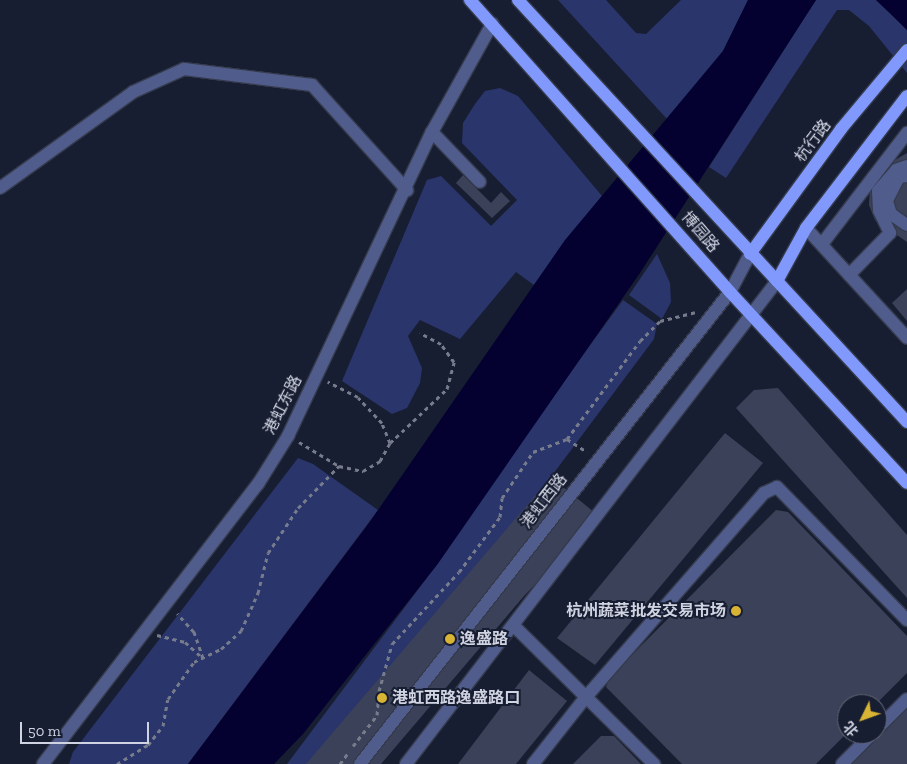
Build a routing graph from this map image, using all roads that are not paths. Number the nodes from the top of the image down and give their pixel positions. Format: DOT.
graph roads {
  1 [pos="470,0"];
  2 [pos="518,0"];
  3 [pos="492,24"];
  4 [pos="907,50"];
  5 [pos="907,96"];
  6 [pos="432,132"];
  7 [pos="907,133"];
  8 [pos="907,166"];
  9 [pos="907,176"];
  10 [pos="480,182"];
  11 [pos="0,188"];
  12 [pos="407,190"];
  13 [pos="907,225"];
  14 [pos="806,228"];
  15 [pos="822,244"];
  16 [pos="750,254"];
  17 [pos="849,275"];
  18 [pos="777,282"];
  19 [pos="730,292"];
  20 [pos="752,316"];
  21 [pos="907,338"];
  22 [pos="907,422"];
  23 [pos="907,483"];
  24 [pos="907,620"];
  25 [pos="514,626"];
  26 [pos="586,697"];
  27 [pos="907,699"];
  28 [pos="887,719"];
  29 [pos="862,744"];
  30 [pos="43,764"];
  31 [pos="360,764"];
  32 [pos="406,764"];
  33 [pos="533,764"];
  34 [pos="654,764"];
  35 [pos="842,764"];
  1 -- 3 [label="main road, 博园路"];
  2 -- 16 [label="main road, 博园路"];
  3 -- 6 [label="street, 港虹东路"];
  3 -- 19 [label="main road, 博园路"];
  4 -- 16 [label="main road, 杭行路"];
  5 -- 14 [label="main road"];
  6 -- 10 [label="street"];
  6 -- 12 [label="street, 港虹东路"];
  7 -- 15 [label="street"];
  8 -- 17 [label="street"];
  9 -- 13 [label="street"];
  11 -- 12 [label="street"];
  12 -- 30 [label="street, 港虹东路"];
  14 -- 15 [label="street"];
  14 -- 18 [label="main road"];
  15 -- 17 [label="street"];
  16 -- 18 [label="main road, 博园路"];
  16 -- 19 [label="street, 港虹西路"];
  17 -- 21 [label="street"];
  18 -- 20 [label="street"];
  18 -- 22 [label="main road, 博园路"];
  19 -- 20 [label="main road, 博园路"];
  19 -- 31 [label="street, 港虹西路"];
  20 -- 23 [label="main road, 博园路"];
  20 -- 25 [label="street"];
  24 -- 26 [label="street"];
  25 -- 26 [label="street"];
  25 -- 32 [label="street"];
  26 -- 33 [label="street"];
  26 -- 34 [label="street"];
  27 -- 28 [label="street"];
  29 -- 35 [label="street"];
}
